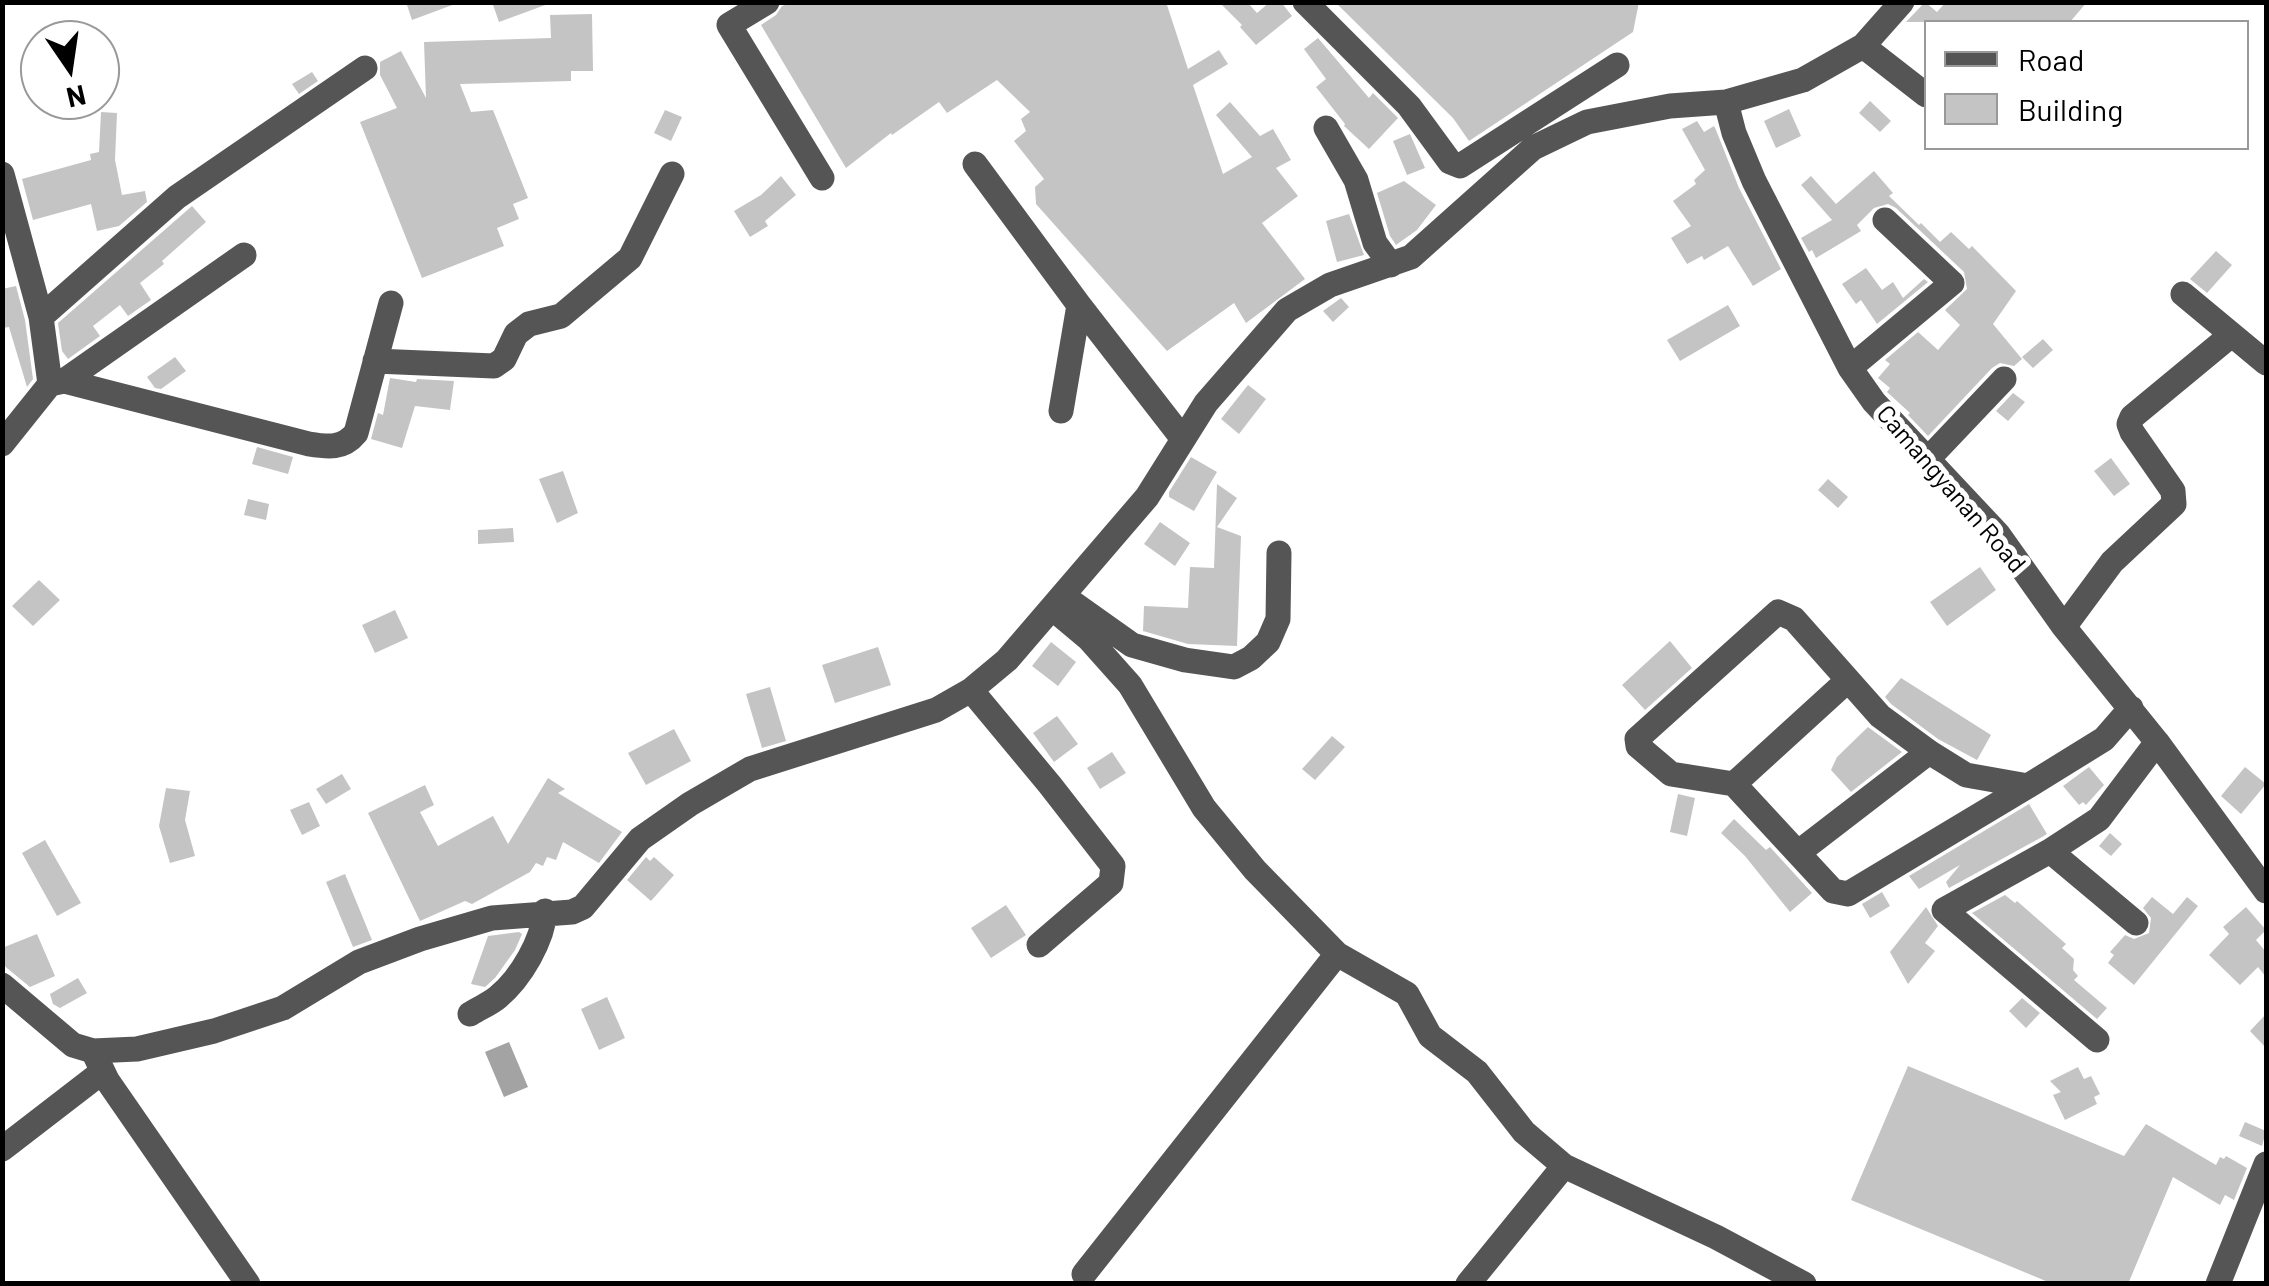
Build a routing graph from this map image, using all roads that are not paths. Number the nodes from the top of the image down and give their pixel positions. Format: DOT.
graph roads {
  1 [pos="766,2"];
  2 [pos="1304,2"];
  3 [pos="1902,2"];
  4 [pos="1863,46"];
  5 [pos="1617,65"];
  6 [pos="364,68"];
  7 [pos="1924,93"];
  8 [pos="1726,102"];
  9 [pos="1326,128"];
  10 [pos="976,164"];
  11 [pos="2,174"];
  12 [pos="672,174"];
  13 [pos="822,178"];
  14 [pos="1885,220"];
  15 [pos="244,254"];
  16 [pos="1391,265"];
  17 [pos="2183,294"];
  18 [pos="391,302"];
  19 [pos="1079,305"];
  20 [pos="41,317"];
  21 [pos="2230,336"];
  22 [pos="375,360"];
  23 [pos="2266,362"];
  24 [pos="1850,368"];
  25 [pos="2004,379"];
  26 [pos="57,383"];
  27 [pos="1061,411"];
  28 [pos="1184,439"];
  29 [pos="2,444"];
  30 [pos="1928,459"];
  31 [pos="1279,554"];
  32 [pos="1058,602"];
  33 [pos="2064,627"];
  34 [pos="1847,681"];
  35 [pos="971,690"];
  36 [pos="2130,708"];
  37 [pos="2157,742"];
  38 [pos="1929,752"];
  39 [pos="1734,784"];
  40 [pos="2028,786"];
  41 [pos="2050,851"];
  42 [pos="1799,852"];
  43 [pos="2266,891"];
  44 [pos="545,911"];
  45 [pos="2136,923"];
  46 [pos="1038,945"];
  47 [pos="1337,954"];
  48 [pos="2,986"];
  49 [pos="470,1014"];
  50 [pos="2097,1040"];
  51 [pos="97,1062"];
  52 [pos="2,1148"];
  53 [pos="2266,1164"];
  54 [pos="1564,1166"];
  55 [pos="1084,1274"];
  56 [pos="248,1284"];
  57 [pos="1468,1284"];
  58 [pos="1804,1284"];
  59 [pos="2218,1284"];
  1 -- 13 [label="street"];
  2 -- 5 [label="street"];
  3 -- 4 [label="street"];
  4 -- 7 [label="street"];
  4 -- 8 [label="street"];
  6 -- 20 [label="street"];
  8 -- 16 [label="street"];
  8 -- 24 [label="street, Camangyanan Road"];
  9 -- 16 [label="street"];
  10 -- 19 [label="street"];
  11 -- 20 [label="street"];
  12 -- 22 [label="street"];
  14 -- 24 [label="street"];
  15 -- 26 [label="street"];
  16 -- 28 [label="street"];
  17 -- 21 [label="street"];
  18 -- 22 [label="street"];
  19 -- 27 [label="street"];
  19 -- 28 [label="street"];
  20 -- 26 [label="street"];
  21 -- 23 [label="street"];
  21 -- 33 [label="street"];
  22 -- 26 [label="street"];
  24 -- 30 [label="street, Camangyanan Road"];
  25 -- 30 [label="street"];
  26 -- 29 [label="street"];
  28 -- 32 [label="street"];
  30 -- 33 [label="street, Camangyanan Road"];
  31 -- 32 [label="street"];
  32 -- 35 [label="street"];
  32 -- 47 [label="street"];
  33 -- 36 [label="street, Camangyanan Road"];
  34 -- 38 [label="street"];
  34 -- 39 [label="street"];
  34 -- 39 [label="street"];
  35 -- 44 [label="street"];
  35 -- 46 [label="street"];
  36 -- 37 [label="street, Camangyanan Road"];
  36 -- 40 [label="street"];
  37 -- 41 [label="street"];
  37 -- 43 [label="street, Camangyanan Road"];
  38 -- 40 [label="street"];
  38 -- 42 [label="street"];
  39 -- 42 [label="street"];
  40 -- 42 [label="street"];
  41 -- 45 [label="street"];
  41 -- 50 [label="street"];
  44 -- 49 [label="street"];
  44 -- 51 [label="street"];
  47 -- 54 [label="street"];
  47 -- 55 [label="street"];
  48 -- 51 [label="street"];
  51 -- 52 [label="street"];
  51 -- 56 [label="street"];
  53 -- 59 [label="street"];
  54 -- 57 [label="street"];
  54 -- 58 [label="street"];
}
